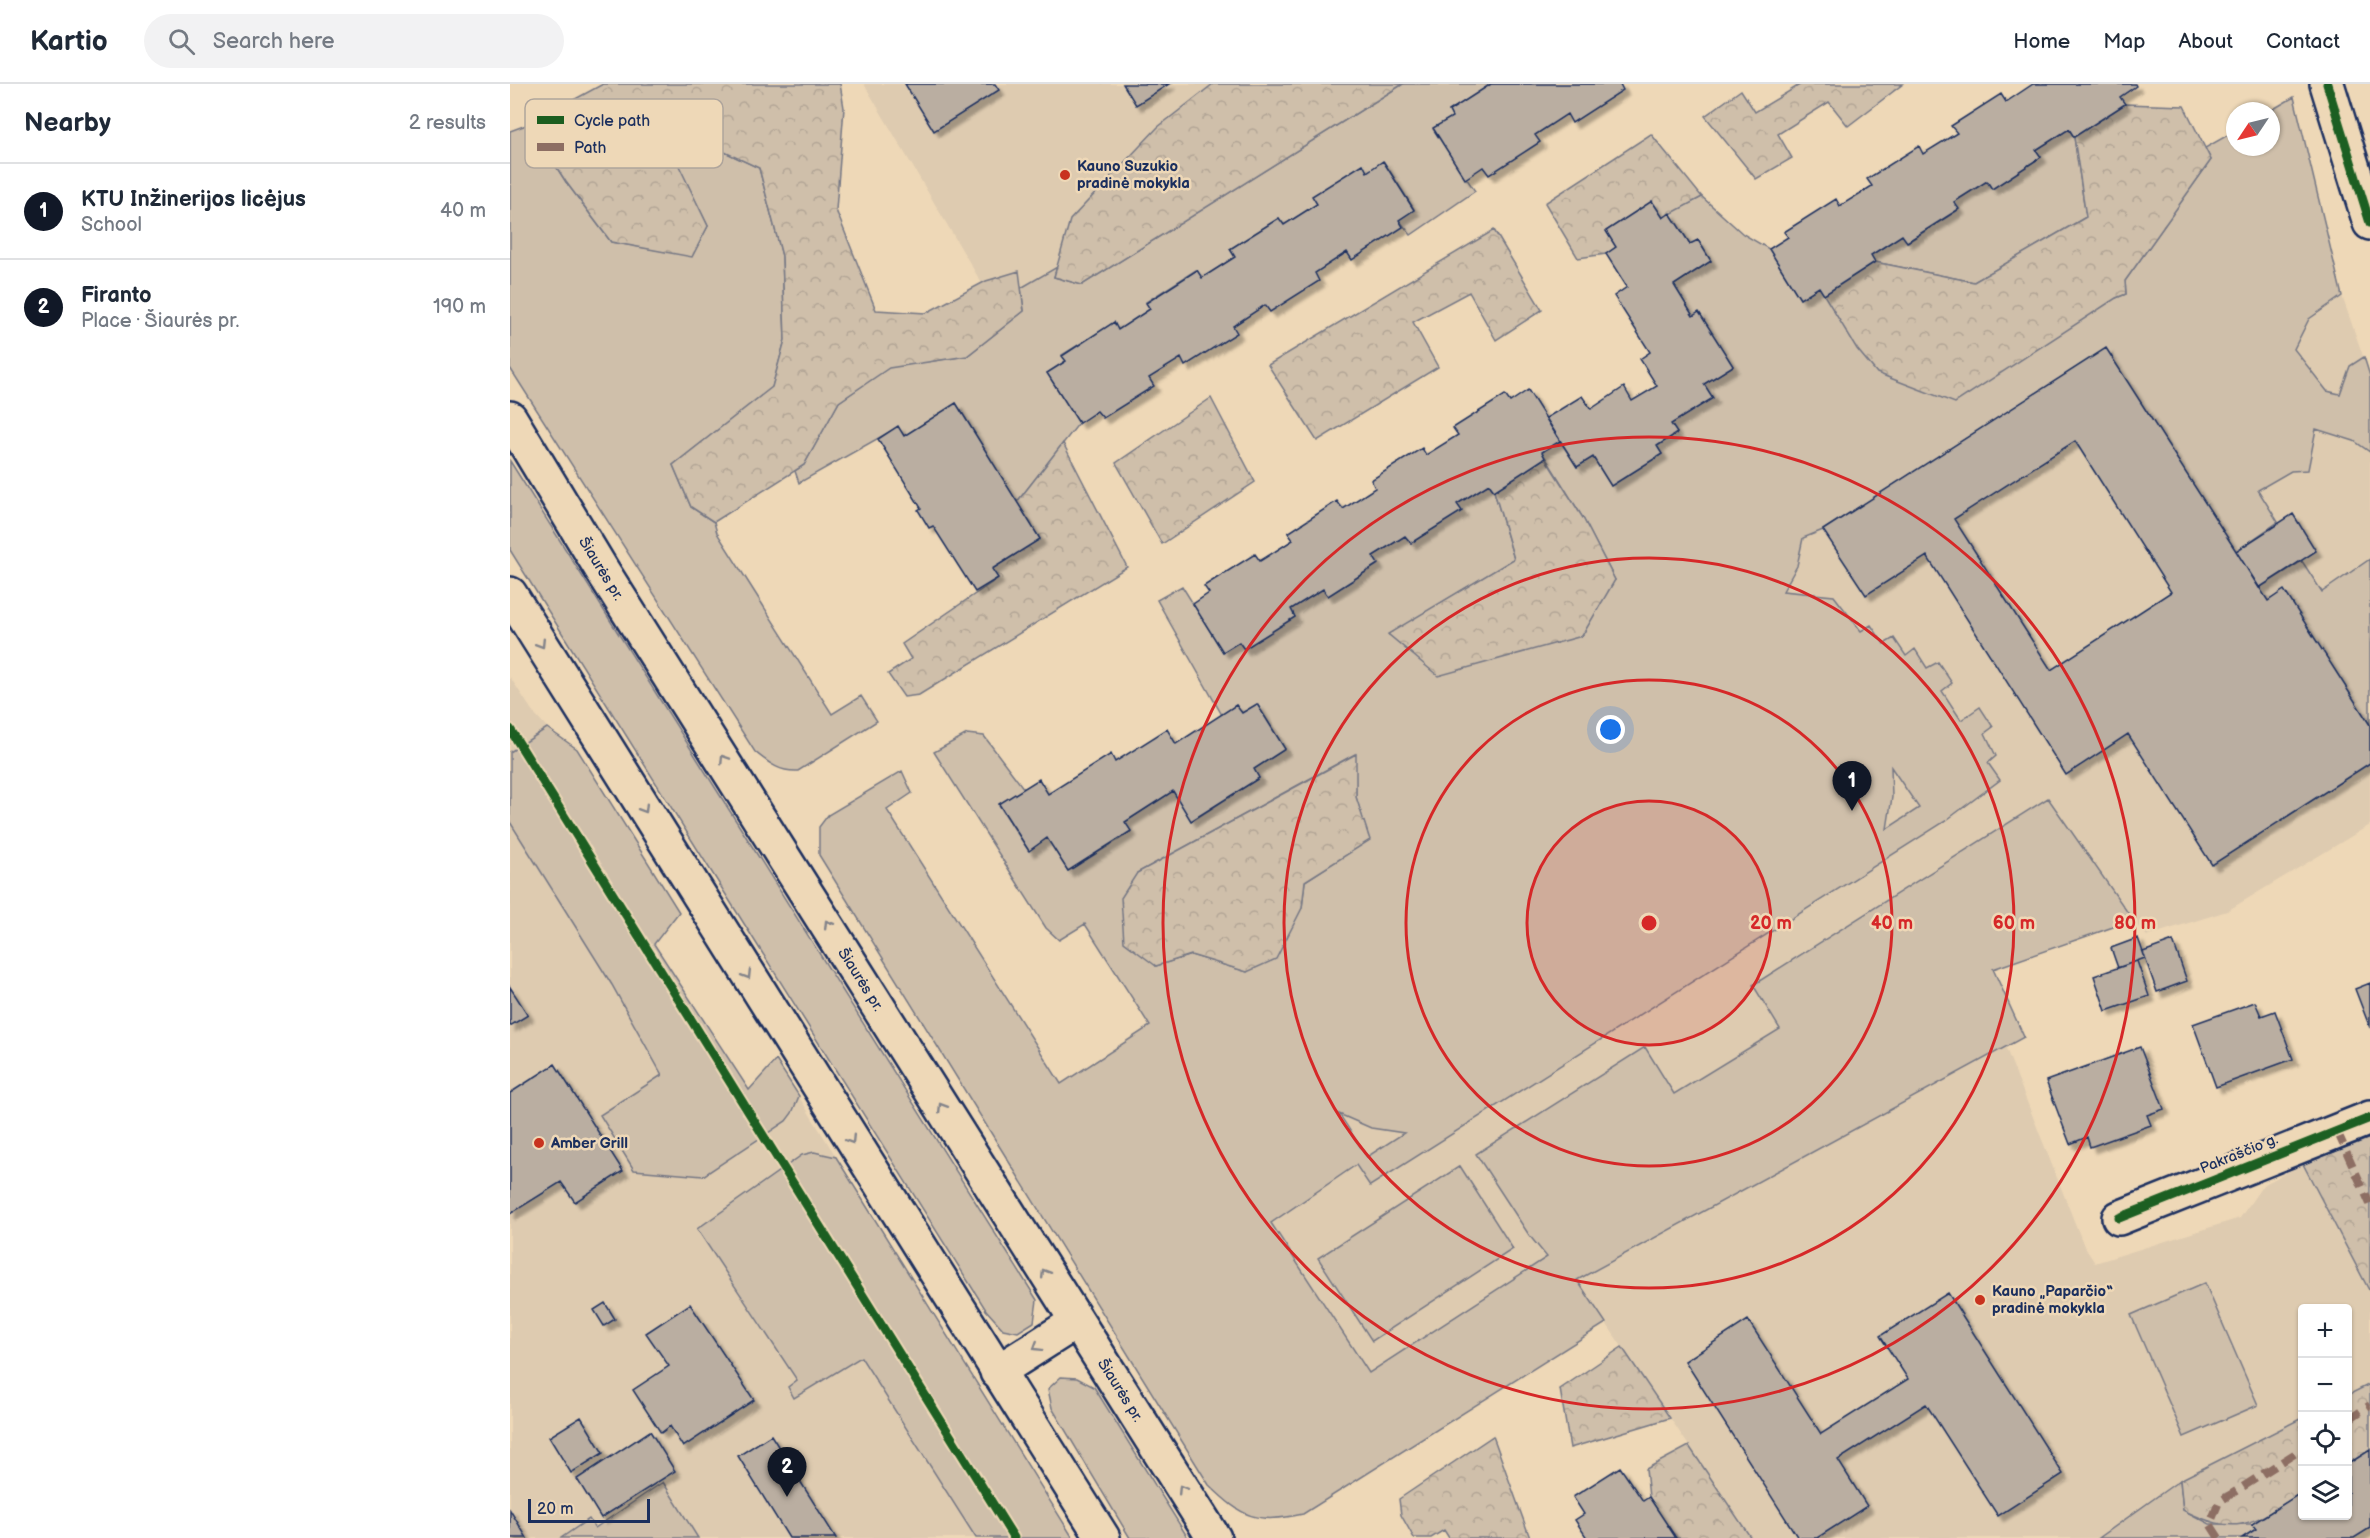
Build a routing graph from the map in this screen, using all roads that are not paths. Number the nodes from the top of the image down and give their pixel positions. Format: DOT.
graph roads {
  1 [pos="2327,84"];
  2 [pos="2370,223"];
  3 [pos="510,418"];
  4 [pos="510,594"];
  5 [pos="2370,1118"];
  6 [pos="2119,1218"];
  7 [pos="1076,1322"];
  8 [pos="997,1372"];
  9 [pos="1103,1538"];
  10 [pos="1214,1538"];
  1 -- 2 [label="main road"];
  7 -- 3 [label="main road, Šiaurės pr., one-way"];
  4 -- 8 [label="main road, one-way"];
  5 -- 6 [label="main road, Pakraščio g."];
  7 -- 8 [label="main road, one-way"];
  10 -- 7 [label="main road, Šiaurės pr., one-way"];
  8 -- 9 [label="main road"];
}
